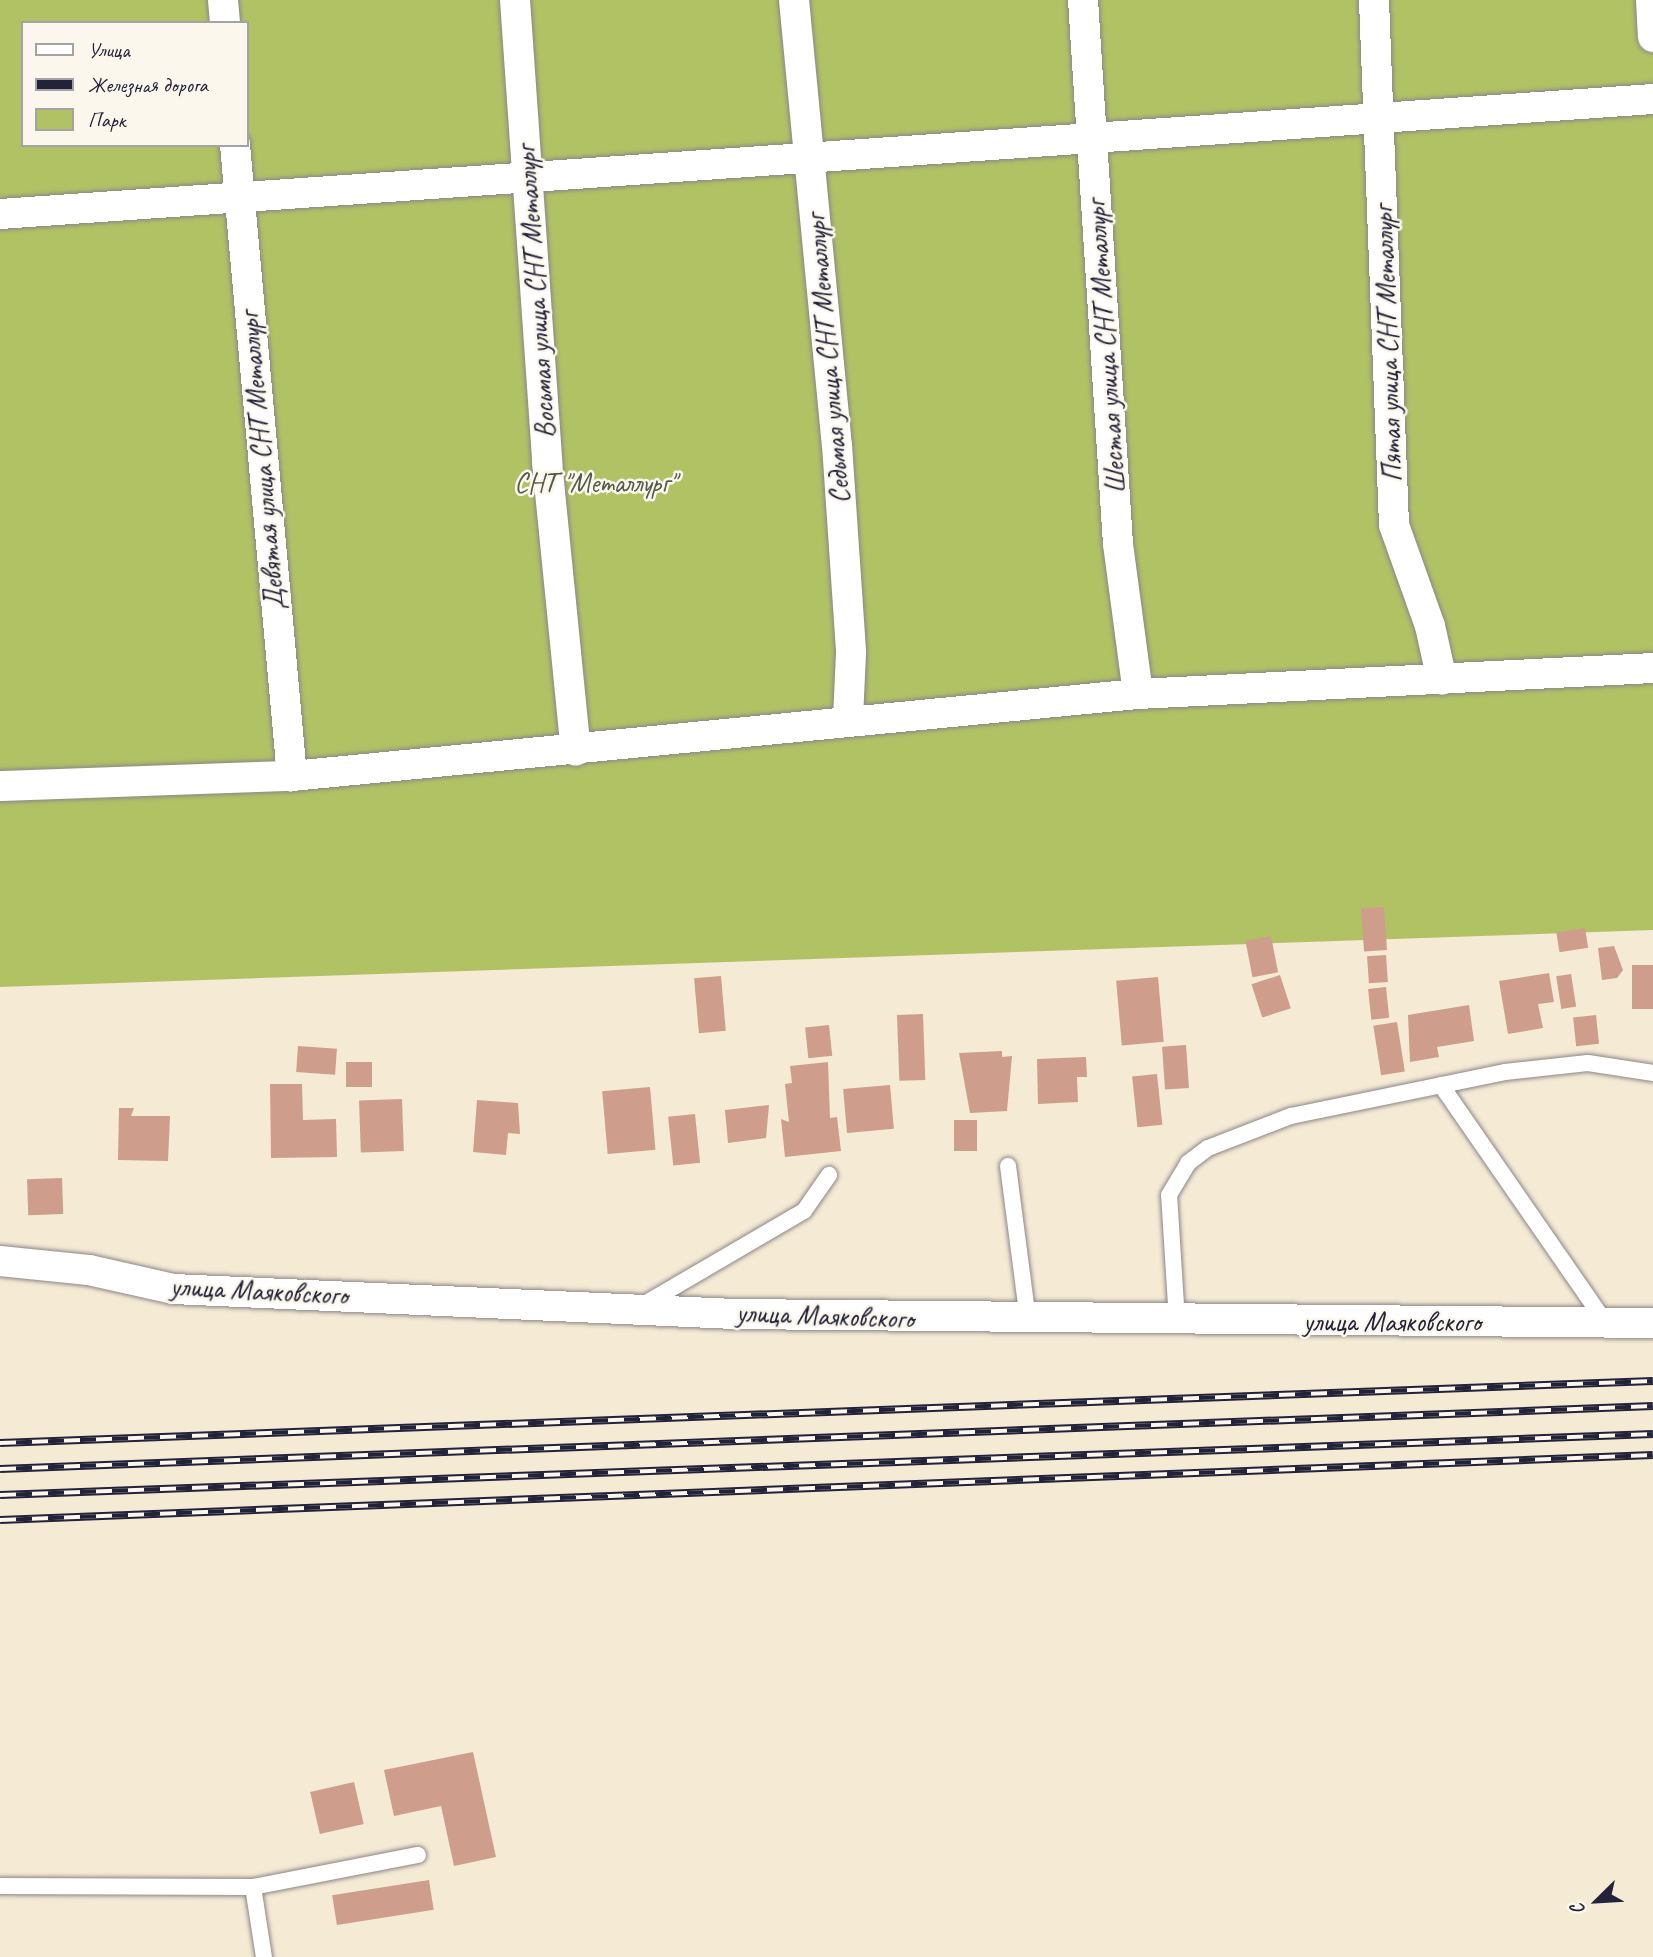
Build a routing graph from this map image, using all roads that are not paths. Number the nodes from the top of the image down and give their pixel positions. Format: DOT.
graph roads {
  1 [pos="223,0"];
  2 [pos="515,0"];
  3 [pos="794,0"];
  4 [pos="1083,0"];
  5 [pos="1374,0"];
  6 [pos="1651,0"];
  7 [pos="225,21"];
  8 [pos="1653,37"];
  9 [pos="1653,99"];
  10 [pos="1383,117"];
  11 [pos="1092,138"];
  12 [pos="234,147"];
  13 [pos="810,158"];
  14 [pos="529,177"];
  15 [pos="239,198"];
  16 [pos="0,214"];
  17 [pos="1653,668"];
  18 [pos="1442,680"];
  19 [pos="1139,694"];
  20 [pos="848,719"];
  21 [pos="576,751"];
  22 [pos="292,776"];
  23 [pos="0,786"];
  24 [pos="1653,1073"];
  25 [pos="1441,1085"];
  26 [pos="1008,1166"];
  27 [pos="829,1175"];
  28 [pos="0,1261"];
  29 [pos="641,1306"];
  30 [pos="1028,1321"];
  31 [pos="1177,1321"];
  32 [pos="1606,1323"];
  33 [pos="1653,1323"];
  34 [pos="418,1855"];
  35 [pos="0,1886"];
  36 [pos="253,1887"];
  37 [pos="264,1957"];
  1 -- 7 [label="street"];
  2 -- 14 [label="street, Восьмая улица СНТ Металлург"];
  3 -- 13 [label="street, Седьмая улица СНТ Металлург"];
  4 -- 11 [label="street, Шестая улица СНТ Металлург"];
  5 -- 10 [label="street, Пятая улица СНТ Металлург"];
  6 -- 8 [label="street"];
  9 -- 10 [label="street"];
  10 -- 11 [label="street"];
  10 -- 18 [label="street, Пятая улица СНТ Металлург"];
  11 -- 13 [label="street"];
  11 -- 19 [label="street, Шестая улица СНТ Металлург"];
  12 -- 15 [label="street, Девятая улица СНТ Металлург"];
  13 -- 14 [label="street"];
  13 -- 20 [label="street, Седьмая улица СНТ Металлург"];
  14 -- 15 [label="street"];
  14 -- 21 [label="street, Восьмая улица СНТ Металлург"];
  15 -- 16 [label="street"];
  15 -- 22 [label="street, Девятая улица СНТ Металлург"];
  17 -- 18 [label="street"];
  18 -- 19 [label="street"];
  19 -- 20 [label="street"];
  20 -- 21 [label="street"];
  21 -- 22 [label="street"];
  22 -- 23 [label="street"];
  24 -- 25 [label="lane"];
  25 -- 31 [label="lane"];
  25 -- 32 [label="lane"];
  26 -- 30 [label="lane"];
  27 -- 29 [label="lane"];
  28 -- 29 [label="street, улица Маяковского"];
  29 -- 30 [label="street, улица Маяковского"];
  30 -- 31 [label="street, улица Маяковского"];
  31 -- 32 [label="street, улица Маяковского"];
  32 -- 33 [label="street, улица Маяковского"];
  34 -- 36 [label="lane"];
  35 -- 36 [label="lane"];
  36 -- 37 [label="lane"];
}
